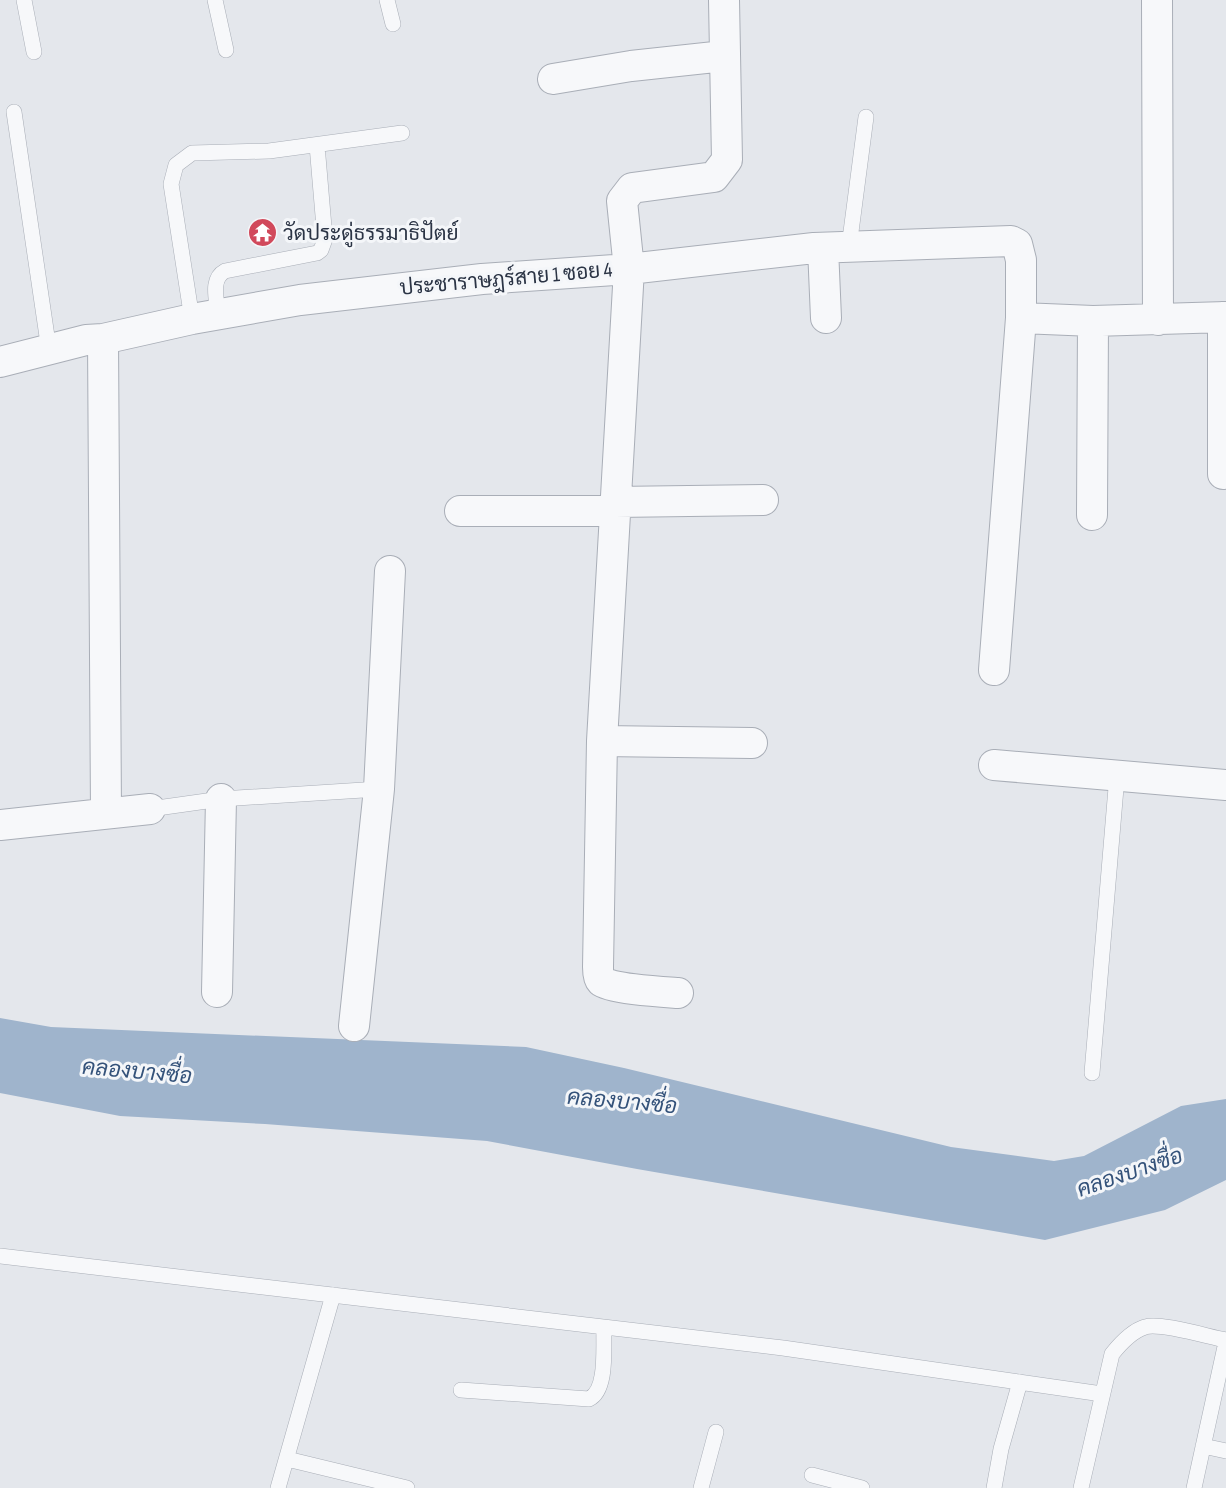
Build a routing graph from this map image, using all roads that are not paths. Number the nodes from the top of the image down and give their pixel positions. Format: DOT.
graph roads {
  1 [pos="24,0"];
  2 [pos="215,0"];
  3 [pos="387,0"];
  4 [pos="724,0"];
  5 [pos="1157,0"];
  6 [pos="393,24"];
  7 [pos="226,50"];
  8 [pos="34,52"];
  9 [pos="724,56"];
  10 [pos="553,79"];
  11 [pos="14,112"];
  12 [pos="866,117"];
  13 [pos="402,133"];
  14 [pos="317,145"];
  15 [pos="836,248"];
  16 [pos="629,269"];
  17 [pos="205,317"];
  18 [pos="1225,317"];
  19 [pos="826,318"];
  20 [pos="1021,318"];
  21 [pos="1158,320"];
  22 [pos="1093,321"];
  23 [pos="103,339"];
  24 [pos="49,350"];
  25 [pos="0,362"];
  26 [pos="1223,474"];
  27 [pos="763,500"];
  28 [pos="615,507"];
  29 [pos="460,511"];
  30 [pos="1092,515"];
  31 [pos="390,571"];
  32 [pos="994,670"];
  33 [pos="602,741"];
  34 [pos="752,743"];
  35 [pos="994,765"];
  36 [pos="1117,776"];
  37 [pos="1226,785"];
  38 [pos="380,789"];
  39 [pos="220,799"];
  40 [pos="150,808"];
  41 [pos="106,813"];
  42 [pos="0,825"];
  43 [pos="217,992"];
  44 [pos="678,993"];
  45 [pos="354,1026"];
  46 [pos="1092,1073"];
  47 [pos="0,1256"];
  48 [pos="333,1295"];
  49 [pos="604,1327"];
  50 [pos="1226,1341"];
  51 [pos="1020,1382"];
  52 [pos="461,1390"];
  53 [pos="1102,1394"];
  54 [pos="716,1432"];
  55 [pos="1203,1446"];
  56 [pos="1226,1451"];
  57 [pos="287,1459"];
  58 [pos="812,1475"];
  59 [pos="278,1488"];
  60 [pos="407,1488"];
  61 [pos="701,1488"];
  62 [pos="862,1488"];
  63 [pos="994,1488"];
  64 [pos="1081,1488"];
  65 [pos="1194,1488"];
  1 -- 8 [label="lane"];
  2 -- 7 [label="lane"];
  3 -- 6 [label="lane"];
  4 -- 9 [label="street"];
  5 -- 21 [label="street"];
  9 -- 10 [label="street"];
  9 -- 16 [label="street"];
  11 -- 24 [label="lane"];
  12 -- 15 [label="lane"];
  13 -- 14 [label="lane"];
  14 -- 17 [label="lane"];
  14 -- 17 [label="lane"];
  15 -- 16 [label="street, ประชาราษฎร์สาย 1 ซอย 4"];
  15 -- 19 [label="street"];
  15 -- 20 [label="street, ประชาราษฎร์สาย 1 ซอย 4"];
  16 -- 17 [label="street, ประชาราษฎร์สาย 1 ซอย 4"];
  16 -- 28 [label="street"];
  17 -- 23 [label="street, ประชาราษฎร์สาย 1 ซอย 4"];
  18 -- 21 [label="street"];
  18 -- 26 [label="street"];
  20 -- 22 [label="street"];
  20 -- 32 [label="street"];
  21 -- 22 [label="street"];
  22 -- 30 [label="street"];
  23 -- 24 [label="street, ประชาราษฎร์สาย 1 ซอย 4"];
  23 -- 41 [label="street"];
  24 -- 25 [label="street, ประชาราษฎร์สาย 1 ซอย 4"];
  27 -- 28 [label="street"];
  28 -- 29 [label="street"];
  28 -- 33 [label="street"];
  31 -- 38 [label="street"];
  33 -- 34 [label="street"];
  33 -- 44 [label="street"];
  35 -- 36 [label="street"];
  36 -- 37 [label="street"];
  36 -- 46 [label="lane"];
  38 -- 39 [label="lane"];
  38 -- 45 [label="street"];
  39 -- 40 [label="lane"];
  39 -- 43 [label="street"];
  40 -- 41 [label="street"];
  41 -- 42 [label="street"];
  47 -- 48 [label="lane"];
  48 -- 49 [label="lane"];
  48 -- 57 [label="lane"];
  49 -- 51 [label="lane"];
  49 -- 52 [label="lane"];
  50 -- 53 [label="lane"];
  50 -- 55 [label="lane"];
  51 -- 53 [label="lane"];
  51 -- 63 [label="lane"];
  53 -- 64 [label="lane"];
  54 -- 61 [label="lane"];
  55 -- 56 [label="lane"];
  55 -- 65 [label="lane"];
  57 -- 59 [label="lane"];
  57 -- 60 [label="lane"];
  58 -- 62 [label="lane"];
}
